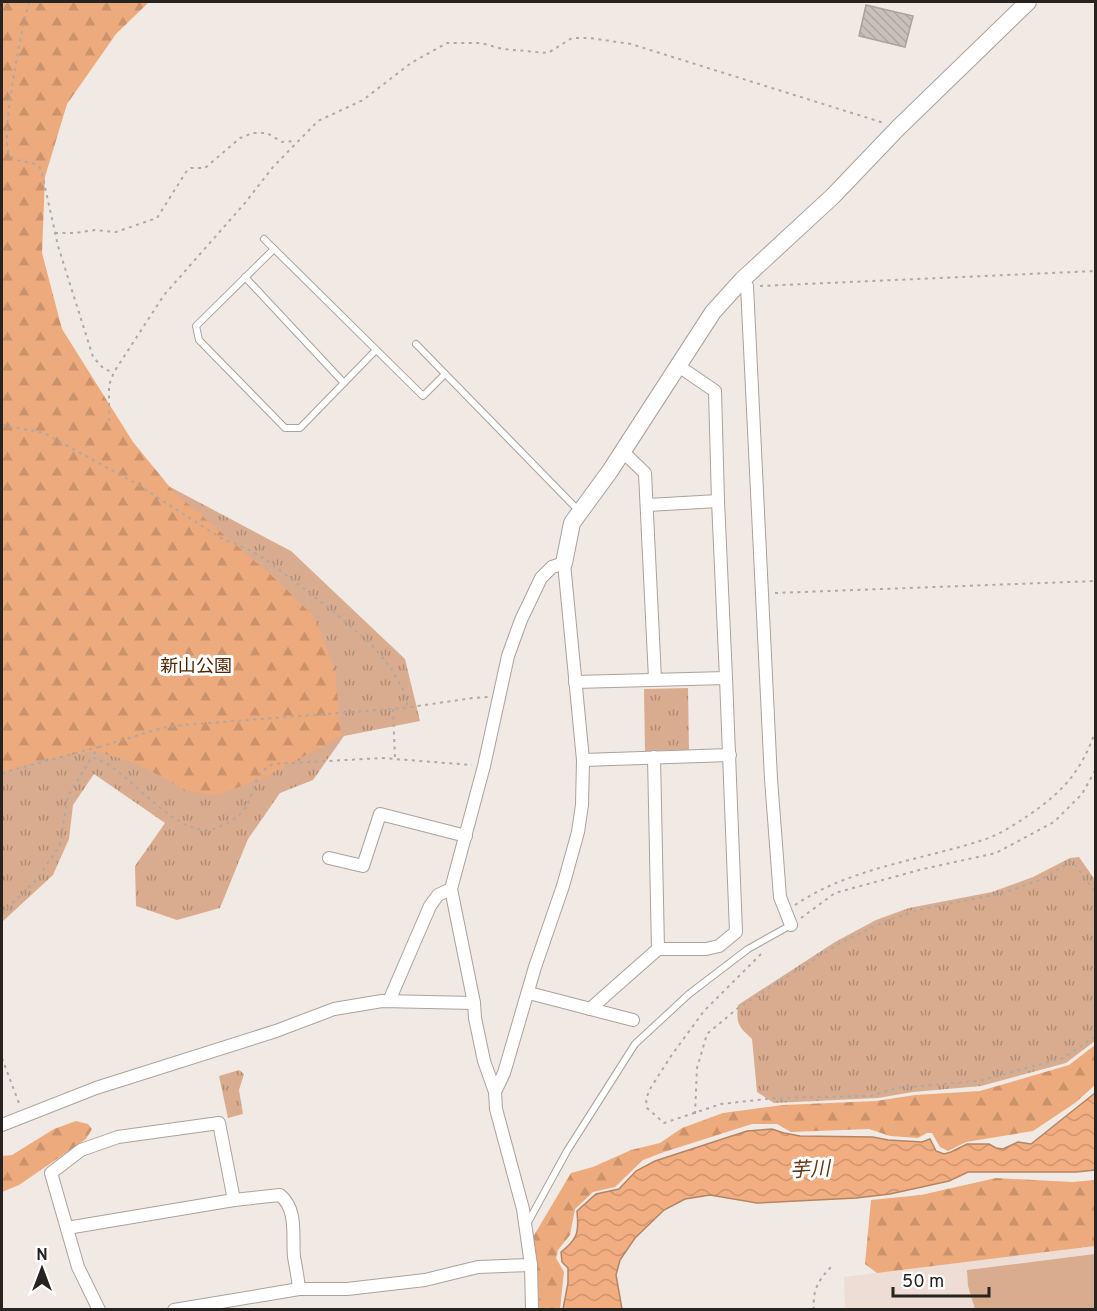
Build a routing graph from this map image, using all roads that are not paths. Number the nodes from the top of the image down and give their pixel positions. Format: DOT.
graph roads {
  1 [pos="1028,2"];
  2 [pos="264,238"];
  3 [pos="274,249"];
  4 [pos="245,277"];
  5 [pos="745,283"];
  6 [pos="416,344"];
  7 [pos="376,350"];
  8 [pos="677,365"];
  9 [pos="445,374"];
  10 [pos="344,383"];
  11 [pos="622,451"];
  12 [pos="718,501"];
  13 [pos="648,505"];
  14 [pos="579,512"];
  15 [pos="564,563"];
  16 [pos="726,678"];
  17 [pos="655,679"];
  18 [pos="575,682"];
  19 [pos="730,754"];
  20 [pos="654,758"];
  21 [pos="583,760"];
  22 [pos="466,836"];
  23 [pos="329,858"];
  24 [pos="451,889"];
  25 [pos="791,925"];
  26 [pos="658,949"];
  27 [pos="529,993"];
  28 [pos="388,1001"];
  29 [pos="474,1003"];
  30 [pos="590,1009"];
  31 [pos="633,1020"];
  32 [pos="495,1092"];
  33 [pos="2,1125"];
  34 [pos="234,1200"];
  35 [pos="525,1227"];
  36 [pos="67,1228"];
  37 [pos="531,1265"];
  38 [pos="299,1289"];
  39 [pos="99,1310"];
  40 [pos="174,1310"];
  41 [pos="532,1310"];
  1 -- 5 [label="street"];
  2 -- 3 [label="lane"];
  3 -- 4 [label="lane"];
  3 -- 7 [label="lane"];
  4 -- 10 [label="lane"];
  4 -- 10 [label="lane"];
  5 -- 8 [label="street"];
  5 -- 25 [label="street"];
  6 -- 9 [label="lane"];
  7 -- 9 [label="lane"];
  7 -- 10 [label="lane"];
  8 -- 11 [label="street"];
  8 -- 12 [label="street"];
  9 -- 14 [label="lane"];
  11 -- 13 [label="street"];
  11 -- 14 [label="street"];
  12 -- 13 [label="street"];
  12 -- 16 [label="street"];
  13 -- 17 [label="street"];
  14 -- 15 [label="street"];
  15 -- 18 [label="street"];
  15 -- 22 [label="street"];
  16 -- 17 [label="street"];
  16 -- 19 [label="street"];
  17 -- 18 [label="street"];
  18 -- 21 [label="street"];
  19 -- 20 [label="street"];
  19 -- 26 [label="street"];
  20 -- 21 [label="street"];
  20 -- 26 [label="street"];
  21 -- 27 [label="street"];
  22 -- 23 [label="street"];
  22 -- 24 [label="street"];
  24 -- 28 [label="street"];
  24 -- 29 [label="street"];
  25 -- 35 [label="lane"];
  26 -- 30 [label="street"];
  27 -- 30 [label="street"];
  27 -- 32 [label="street"];
  28 -- 29 [label="street"];
  28 -- 33 [label="street"];
  29 -- 32 [label="street"];
  30 -- 31 [label="street"];
  32 -- 35 [label="street"];
  34 -- 36 [label="street"];
  34 -- 36 [label="street"];
  34 -- 38 [label="street"];
  35 -- 37 [label="street"];
  36 -- 39 [label="street"];
  37 -- 38 [label="street"];
  37 -- 41 [label="street"];
  38 -- 40 [label="street"];
}
